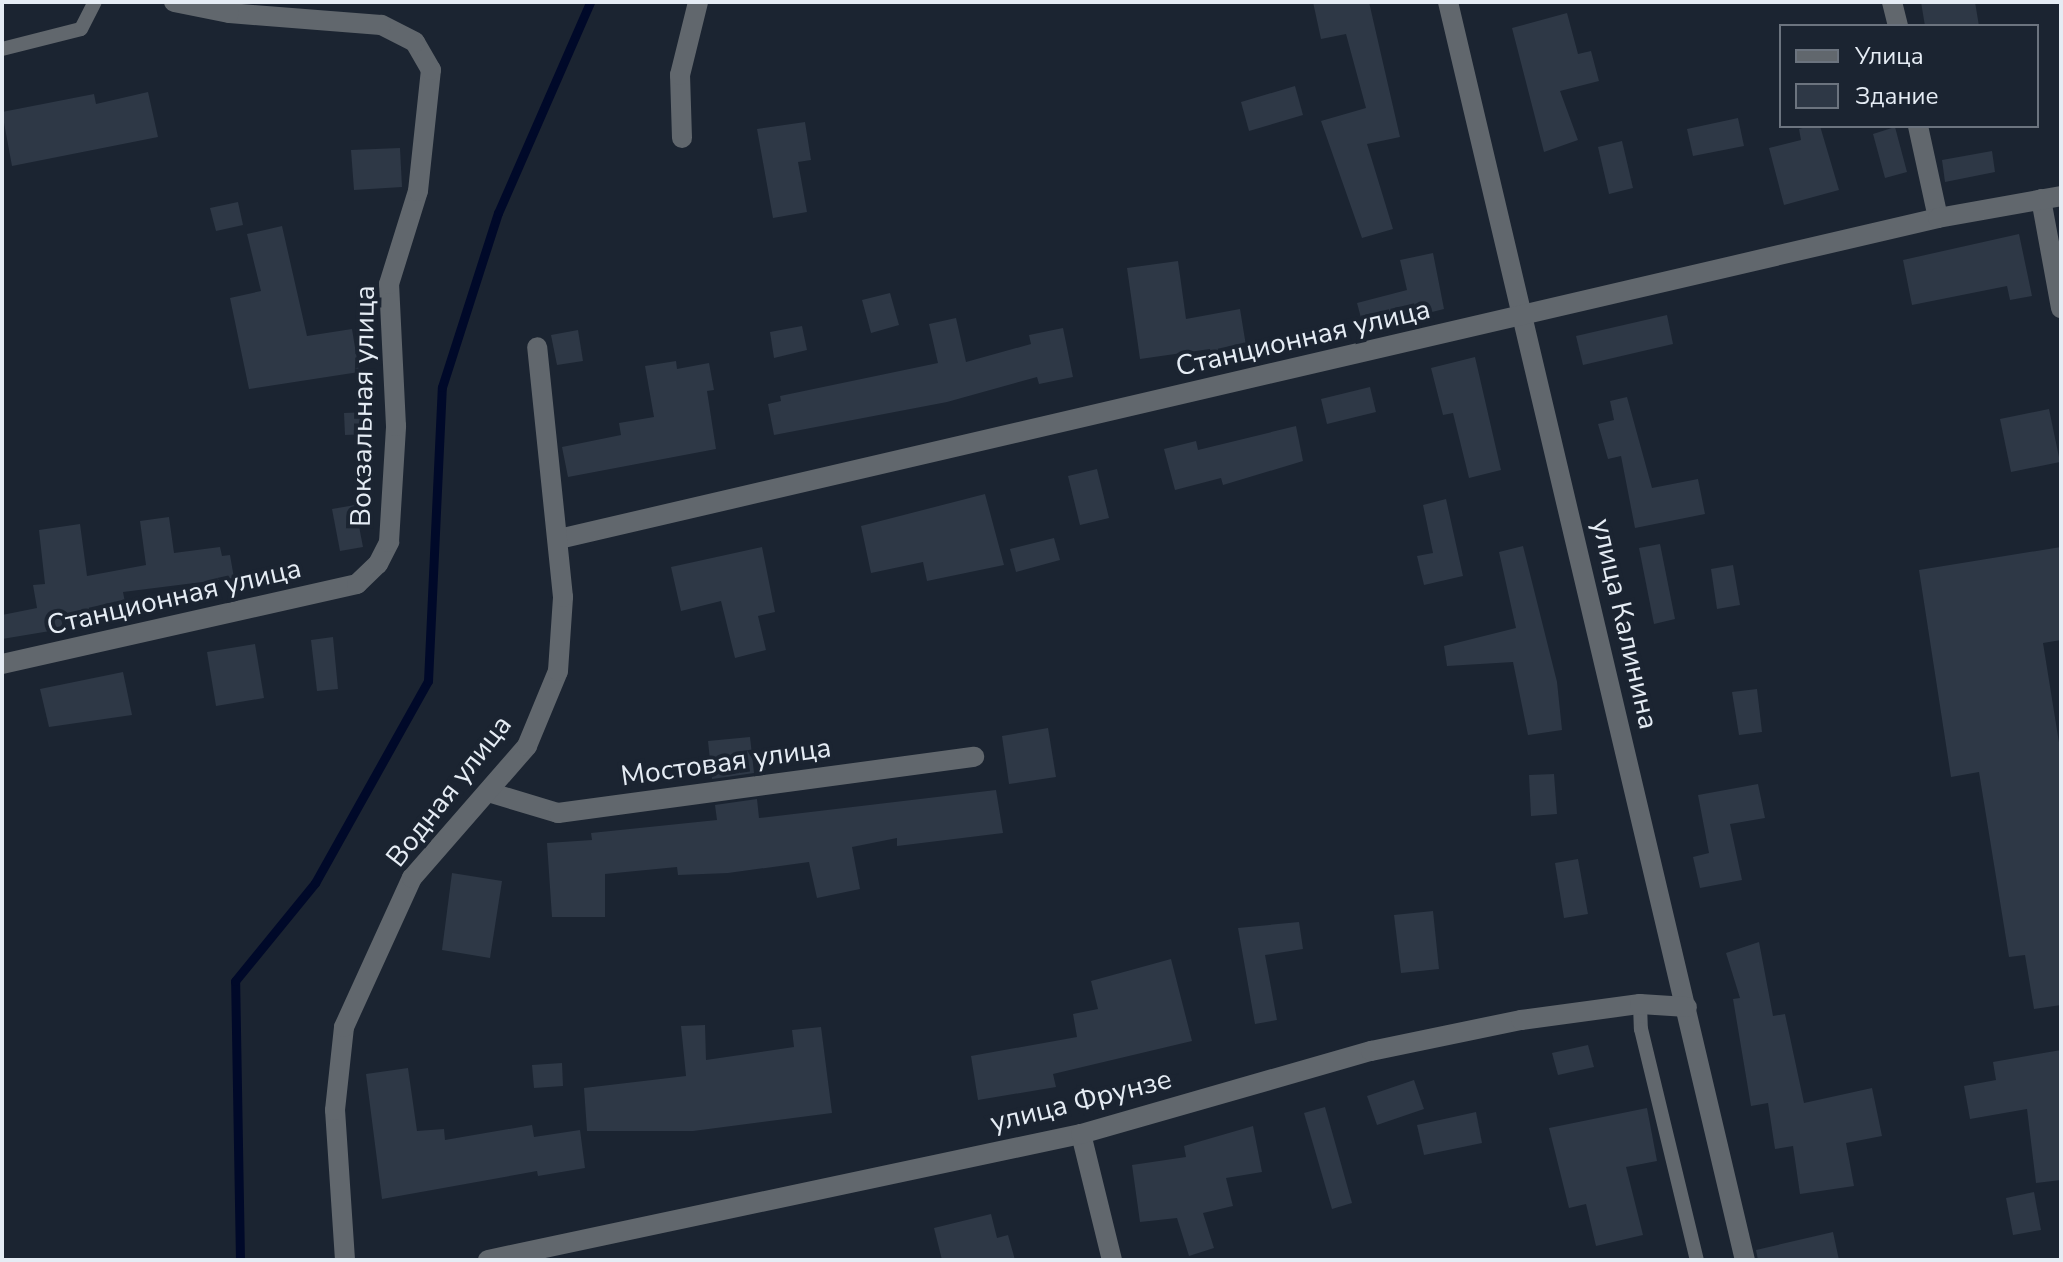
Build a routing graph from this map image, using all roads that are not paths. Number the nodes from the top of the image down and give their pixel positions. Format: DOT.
graph roads {
  1 [pos="95,2"];
  2 [pos="174,2"];
  3 [pos="698,2"];
  4 [pos="1448,2"];
  5 [pos="1892,2"];
  6 [pos="1898,24"];
  7 [pos="2,49"];
  8 [pos="1918,128"];
  9 [pos="682,138"];
  10 [pos="2051,198"];
  11 [pos="1938,218"];
  12 [pos="2061,308"];
  13 [pos="1523,315"];
  14 [pos="537,347"];
  15 [pos="559,539"];
  16 [pos="357,584"];
  17 [pos="2,664"];
  18 [pos="974,757"];
  19 [pos="488,792"];
  20 [pos="1640,1004"];
  21 [pos="1687,1007"];
  22 [pos="1081,1134"];
  23 [pos="346,1259"];
  24 [pos="488,1260"];
  25 [pos="1112,1260"];
  26 [pos="1697,1260"];
  27 [pos="1745,1260"];
  1 -- 7 [label="lane"];
  2 -- 16 [label="street, Вокзальная улица"];
  3 -- 9 [label="street"];
  4 -- 13 [label="street, улица Калинина"];
  5 -- 6 [label="street"];
  8 -- 11 [label="street"];
  10 -- 11 [label="street, Станционная улица"];
  10 -- 12 [label="street"];
  11 -- 13 [label="street, Станционная улица"];
  13 -- 15 [label="street, Станционная улица"];
  13 -- 21 [label="street, улица Калинина"];
  14 -- 15 [label="street, Водная улица"];
  15 -- 19 [label="street, Водная улица"];
  16 -- 17 [label="street, Станционная улица"];
  18 -- 19 [label="street, Мостовая улица"];
  19 -- 23 [label="street, Водная улица"];
  20 -- 21 [label="street, улица Фрунзе"];
  20 -- 22 [label="street, улица Фрунзе"];
  20 -- 26 [label="lane"];
  21 -- 27 [label="street, улица Калинина"];
  22 -- 24 [label="street, улица Фрунзе"];
  22 -- 25 [label="street"];
}
